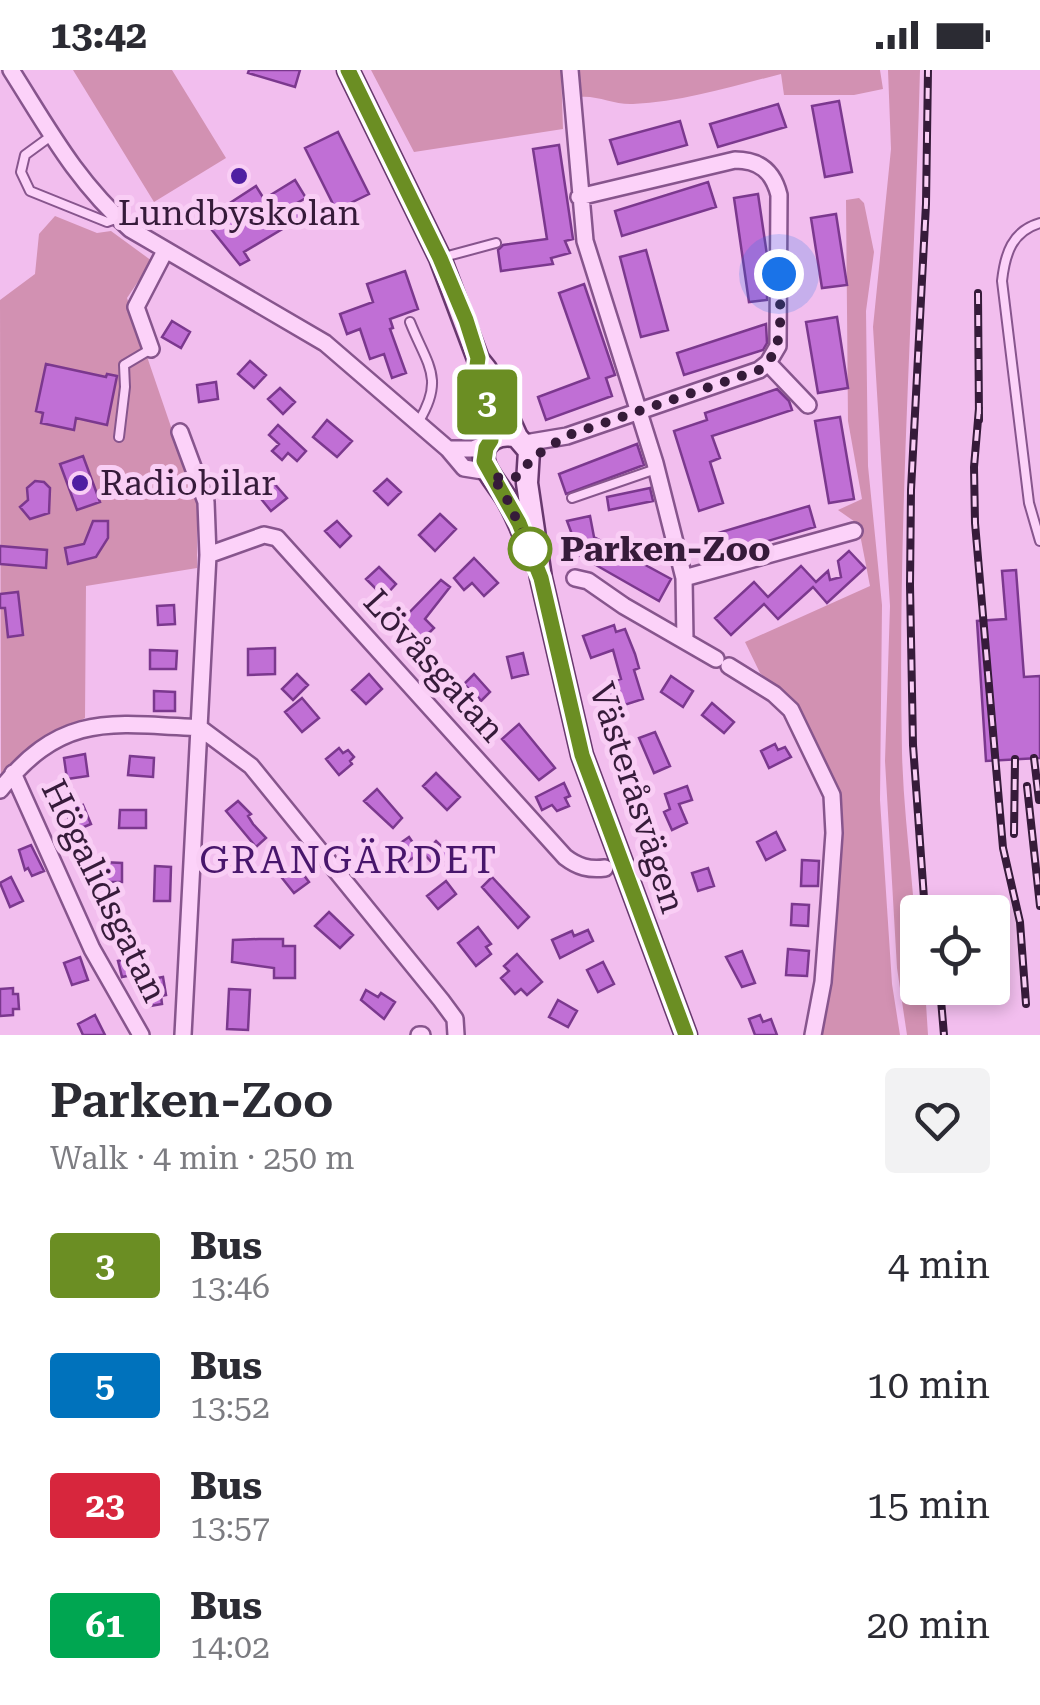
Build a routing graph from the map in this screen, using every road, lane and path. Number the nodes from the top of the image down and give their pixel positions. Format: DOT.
graph roads {
  1 [pos="11,70"];
  2 [pos="348,70"];
  3 [pos="570,70"];
  4 [pos="51,136"];
  5 [pos="579,197"];
  6 [pos="118,218"];
  7 [pos="1040,223"];
  8 [pos="496,243"];
  9 [pos="164,251"];
  10 [pos="440,258"];
  11 [pos="410,322"];
  12 [pos="151,349"];
  13 [pos="478,358"];
  14 [pos="768,363"];
  15 [pos="808,405"];
  16 [pos="638,410"];
  17 [pos="417,425"];
  18 [pos="180,432"];
  19 [pos="120,438"];
  20 [pos="490,442"];
  21 [pos="448,449"];
  22 [pos="525,452"];
  23 [pos="656,469"];
  24 [pos="491,474"];
  25 [pos="572,498"];
  26 [pos="854,531"];
  27 [pos="1040,541"];
  28 [pos="208,555"];
  29 [pos="541,578"];
  30 [pos="575,578"];
  31 [pos="684,578"];
  32 [pos="685,641"];
  33 [pos="200,728"];
  34 [pos="13,774"];
  35 [pos="1,788"];
  36 [pos="606,868"];
  37 [pos="141,1035"];
  38 [pos="183,1035"];
  39 [pos="456,1035"];
  40 [pos="686,1035"];
  41 [pos="813,1035"];
  1 -- 4 [label="street"];
  2 -- 10 [label="street, Västeråsvägen"];
  3 -- 5 [label="street"];
  4 -- 6 [label="street"];
  4 -- 6 [label="lane"];
  5 -- 14 [label="street"];
  5 -- 16 [label="street"];
  6 -- 9 [label="street"];
  7 -- 27 [label="lane"];
  8 -- 10 [label="lane"];
  9 -- 12 [label="street"];
  9 -- 17 [label="street"];
  10 -- 13 [label="street, Västeråsvägen"];
  11 -- 17 [label="lane"];
  12 -- 19 [label="lane"];
  13 -- 20 [label="street, Västeråsvägen"];
  13 -- 22 [label="street, Västeråsvägen"];
  14 -- 15 [label="street"];
  14 -- 16 [label="street"];
  16 -- 22 [label="street"];
  16 -- 23 [label="street"];
  17 -- 21 [label="street"];
  18 -- 28 [label="street"];
  20 -- 21 [label="street"];
  20 -- 22 [label="street"];
  20 -- 24 [label="street"];
  21 -- 24 [label="street"];
  22 -- 24 [label="street"];
  22 -- 29 [label="street, Västeråsvägen"];
  23 -- 25 [label="lane"];
  23 -- 31 [label="street"];
  24 -- 29 [label="street, Västeråsvägen"];
  26 -- 31 [label="street"];
  28 -- 33 [label="street"];
  28 -- 36 [label="street, Lövåsgatan"];
  29 -- 40 [label="street, Västeråsvägen"];
  30 -- 32 [label="street"];
  31 -- 32 [label="street"];
  32 -- 41 [label="street"];
  33 -- 34 [label="street"];
  33 -- 38 [label="street"];
  33 -- 39 [label="street"];
  34 -- 35 [label="street"];
  34 -- 37 [label="street, Högalidsgatan"];
}
